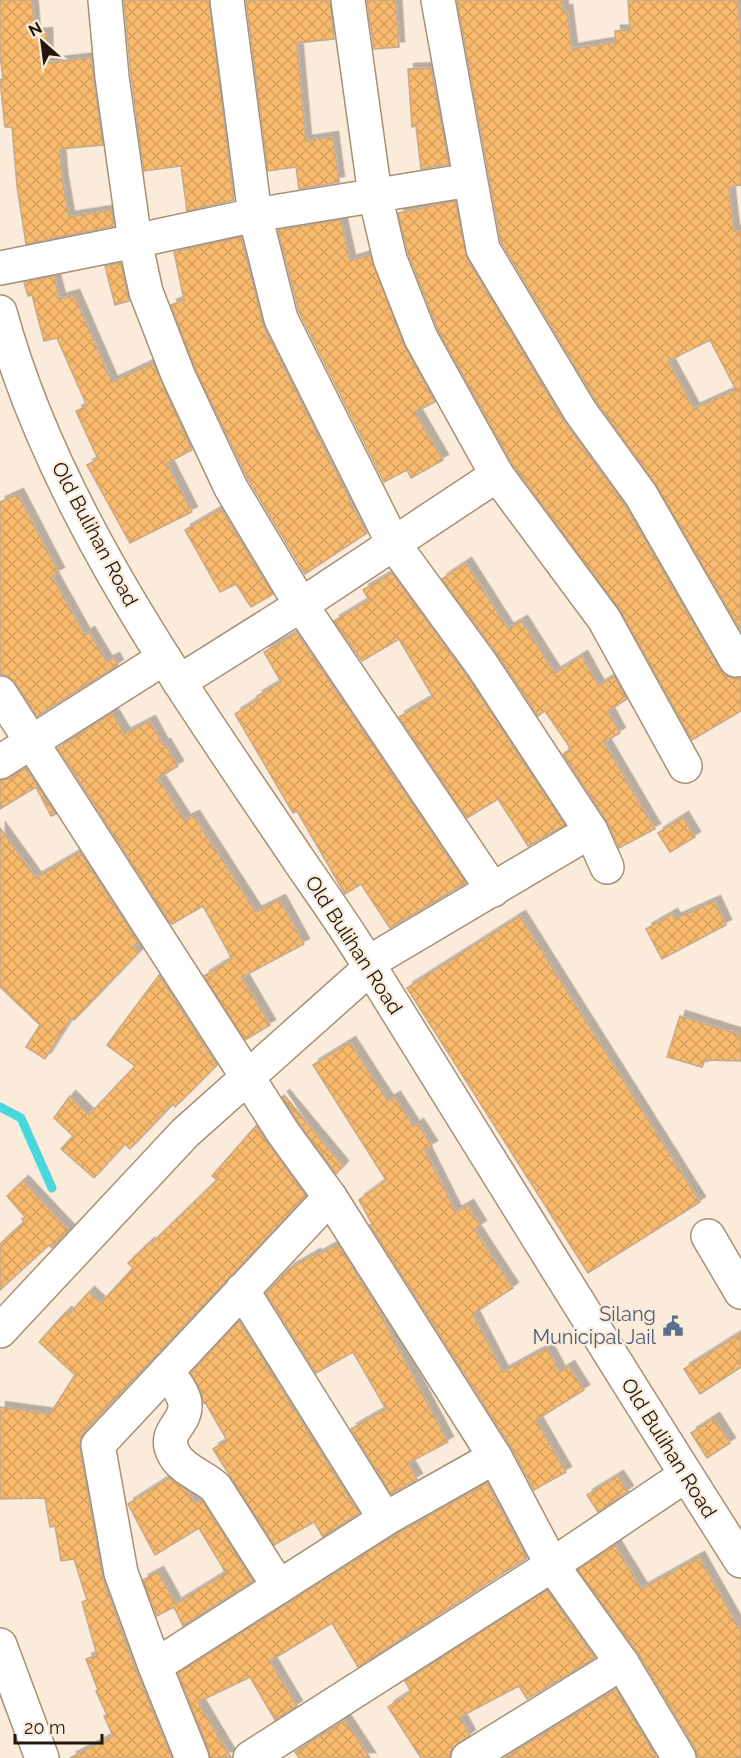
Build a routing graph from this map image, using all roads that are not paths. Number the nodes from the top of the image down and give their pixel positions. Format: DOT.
graph roads {
  1 [pos="105,0"];
  2 [pos="227,0"];
  3 [pos="348,0"];
  4 [pos="438,0"];
  5 [pos="470,180"];
  6 [pos="375,195"];
  7 [pos="255,215"];
  8 [pos="135,242"];
  9 [pos="0,268"];
  10 [pos="0,312"];
  11 [pos="6,358"];
  12 [pos="497,475"];
  13 [pos="393,543"];
  14 [pos="301,605"];
  15 [pos="736,660"];
  16 [pos="171,670"];
  17 [pos="0,693"];
  18 [pos="33,743"];
  19 [pos="0,762"];
  20 [pos="685,766"];
  21 [pos="591,831"];
  22 [pos="607,867"];
  23 [pos="493,890"];
  24 [pos="369,965"];
  25 [pos="248,1076"];
  26 [pos="330,1197"];
  27 [pos="708,1236"];
  28 [pos="242,1290"];
  29 [pos="741,1292"];
  30 [pos="0,1331"];
  31 [pos="167,1371"];
  32 [pos="495,1457"];
  33 [pos="686,1475"];
  34 [pos="385,1519"];
  35 [pos="741,1562"];
  36 [pos="552,1565"];
  37 [pos="279,1587"];
  38 [pos="0,1645"];
  39 [pos="622,1663"];
  40 [pos="155,1666"];
  41 [pos="42,1758"];
  42 [pos="192,1758"];
  43 [pos="250,1758"];
  44 [pos="468,1758"];
  45 [pos="679,1758"];
  1 -- 8 [label="street"];
  2 -- 7 [label="street"];
  3 -- 6 [label="street"];
  4 -- 5 [label="street"];
  5 -- 6 [label="street"];
  5 -- 15 [label="street"];
  6 -- 7 [label="street"];
  6 -- 12 [label="street"];
  7 -- 8 [label="street"];
  7 -- 13 [label="street"];
  8 -- 9 [label="street"];
  8 -- 14 [label="street"];
  10 -- 11 [label="street, Old Bulihan Road"];
  11 -- 16 [label="street, Old Bulihan Road"];
  12 -- 13 [label="street"];
  12 -- 20 [label="street"];
  13 -- 14 [label="street"];
  13 -- 21 [label="street"];
  14 -- 16 [label="street"];
  14 -- 23 [label="street"];
  16 -- 18 [label="street"];
  16 -- 24 [label="street, Old Bulihan Road"];
  17 -- 18 [label="street"];
  18 -- 19 [label="street"];
  18 -- 25 [label="street"];
  21 -- 22 [label="street"];
  21 -- 23 [label="street"];
  23 -- 24 [label="street"];
  24 -- 25 [label="street"];
  24 -- 33 [label="street, Old Bulihan Road"];
  25 -- 26 [label="street"];
  25 -- 30 [label="street"];
  26 -- 28 [label="street"];
  26 -- 32 [label="street"];
  27 -- 29 [label="street"];
  28 -- 31 [label="street"];
  28 -- 34 [label="street"];
  31 -- 37 [label="street"];
  31 -- 40 [label="street"];
  32 -- 34 [label="street"];
  32 -- 36 [label="street"];
  33 -- 35 [label="street, Old Bulihan Road"];
  33 -- 36 [label="street"];
  34 -- 37 [label="street"];
  36 -- 39 [label="street"];
  36 -- 43 [label="street"];
  37 -- 40 [label="street"];
  38 -- 41 [label="street"];
  39 -- 44 [label="street"];
  39 -- 45 [label="street"];
  40 -- 42 [label="street"];
}
